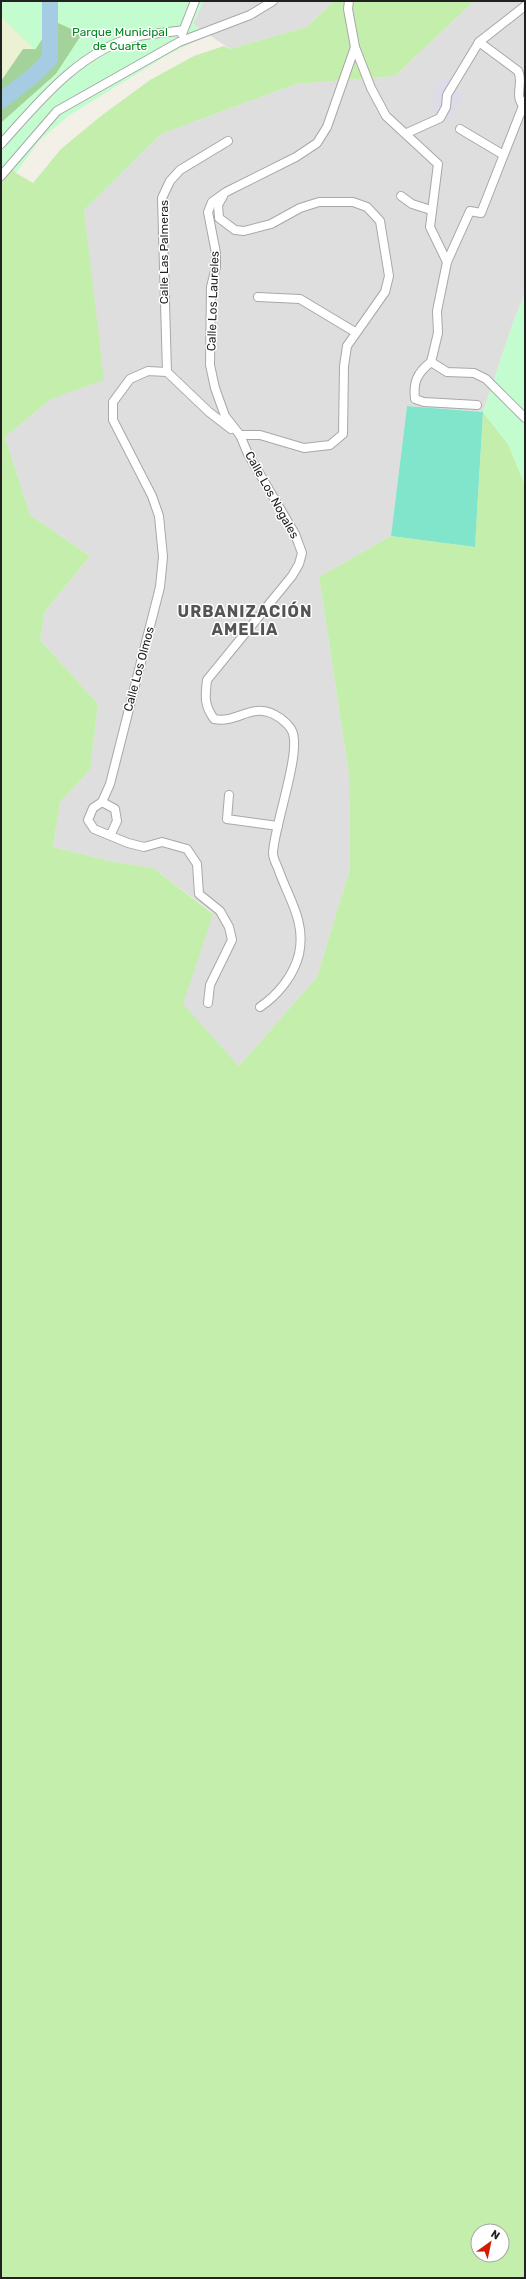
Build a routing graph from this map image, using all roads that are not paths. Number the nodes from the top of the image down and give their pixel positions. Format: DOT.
graph roads {
  1 [pos="195,1"];
  2 [pos="273,1"];
  3 [pos="349,1"];
  4 [pos="525,6"];
  5 [pos="183,30"];
  6 [pos="179,42"];
  7 [pos="479,42"];
  8 [pos="355,47"];
  9 [pos="524,103"];
  10 [pos="460,129"];
  11 [pos="407,133"];
  12 [pos="228,141"];
  13 [pos="1,144"];
  14 [pos="502,154"];
  15 [pos="1,176"];
  16 [pos="226,192"];
  17 [pos="401,196"];
  18 [pos="431,210"];
  19 [pos="447,262"];
  20 [pos="258,297"];
  21 [pos="355,332"];
  22 [pos="431,362"];
  23 [pos="167,372"];
  24 [pos="477,405"];
  25 [pos="525,418"];
  26 [pos="240,435"];
  27 [pos="229,795"];
  28 [pos="102,802"];
  29 [pos="278,826"];
  30 [pos="110,834"];
  31 [pos="208,1003"];
  32 [pos="260,1007"];
  1 -- 5 [label="street"];
  2 -- 6 [label="street"];
  3 -- 8 [label="street"];
  4 -- 7 [label="street"];
  5 -- 6 [label="street"];
  5 -- 13 [label="street"];
  6 -- 15 [label="street"];
  7 -- 9 [label="street"];
  7 -- 11 [label="street"];
  8 -- 11 [label="street"];
  8 -- 16 [label="street, Calle Los Laureles"];
  9 -- 14 [label="street"];
  10 -- 14 [label="street"];
  11 -- 18 [label="street"];
  12 -- 23 [label="street, Calle Las Palmeras"];
  14 -- 19 [label="street"];
  16 -- 21 [label="street"];
  16 -- 26 [label="street, Calle Los Laureles"];
  17 -- 18 [label="street"];
  18 -- 19 [label="street"];
  19 -- 22 [label="street"];
  20 -- 21 [label="street"];
  21 -- 26 [label="street"];
  22 -- 24 [label="street"];
  22 -- 25 [label="street"];
  23 -- 26 [label="street"];
  23 -- 28 [label="street, Calle Los Olmos"];
  26 -- 29 [label="street, Calle Los Nogales"];
  27 -- 29 [label="street"];
  28 -- 30 [label="street"];
  28 -- 30 [label="street, Calle Los Olmos"];
  29 -- 32 [label="street, Calle Los Nogales"];
  30 -- 31 [label="street, Calle Los Olmos"];
}
